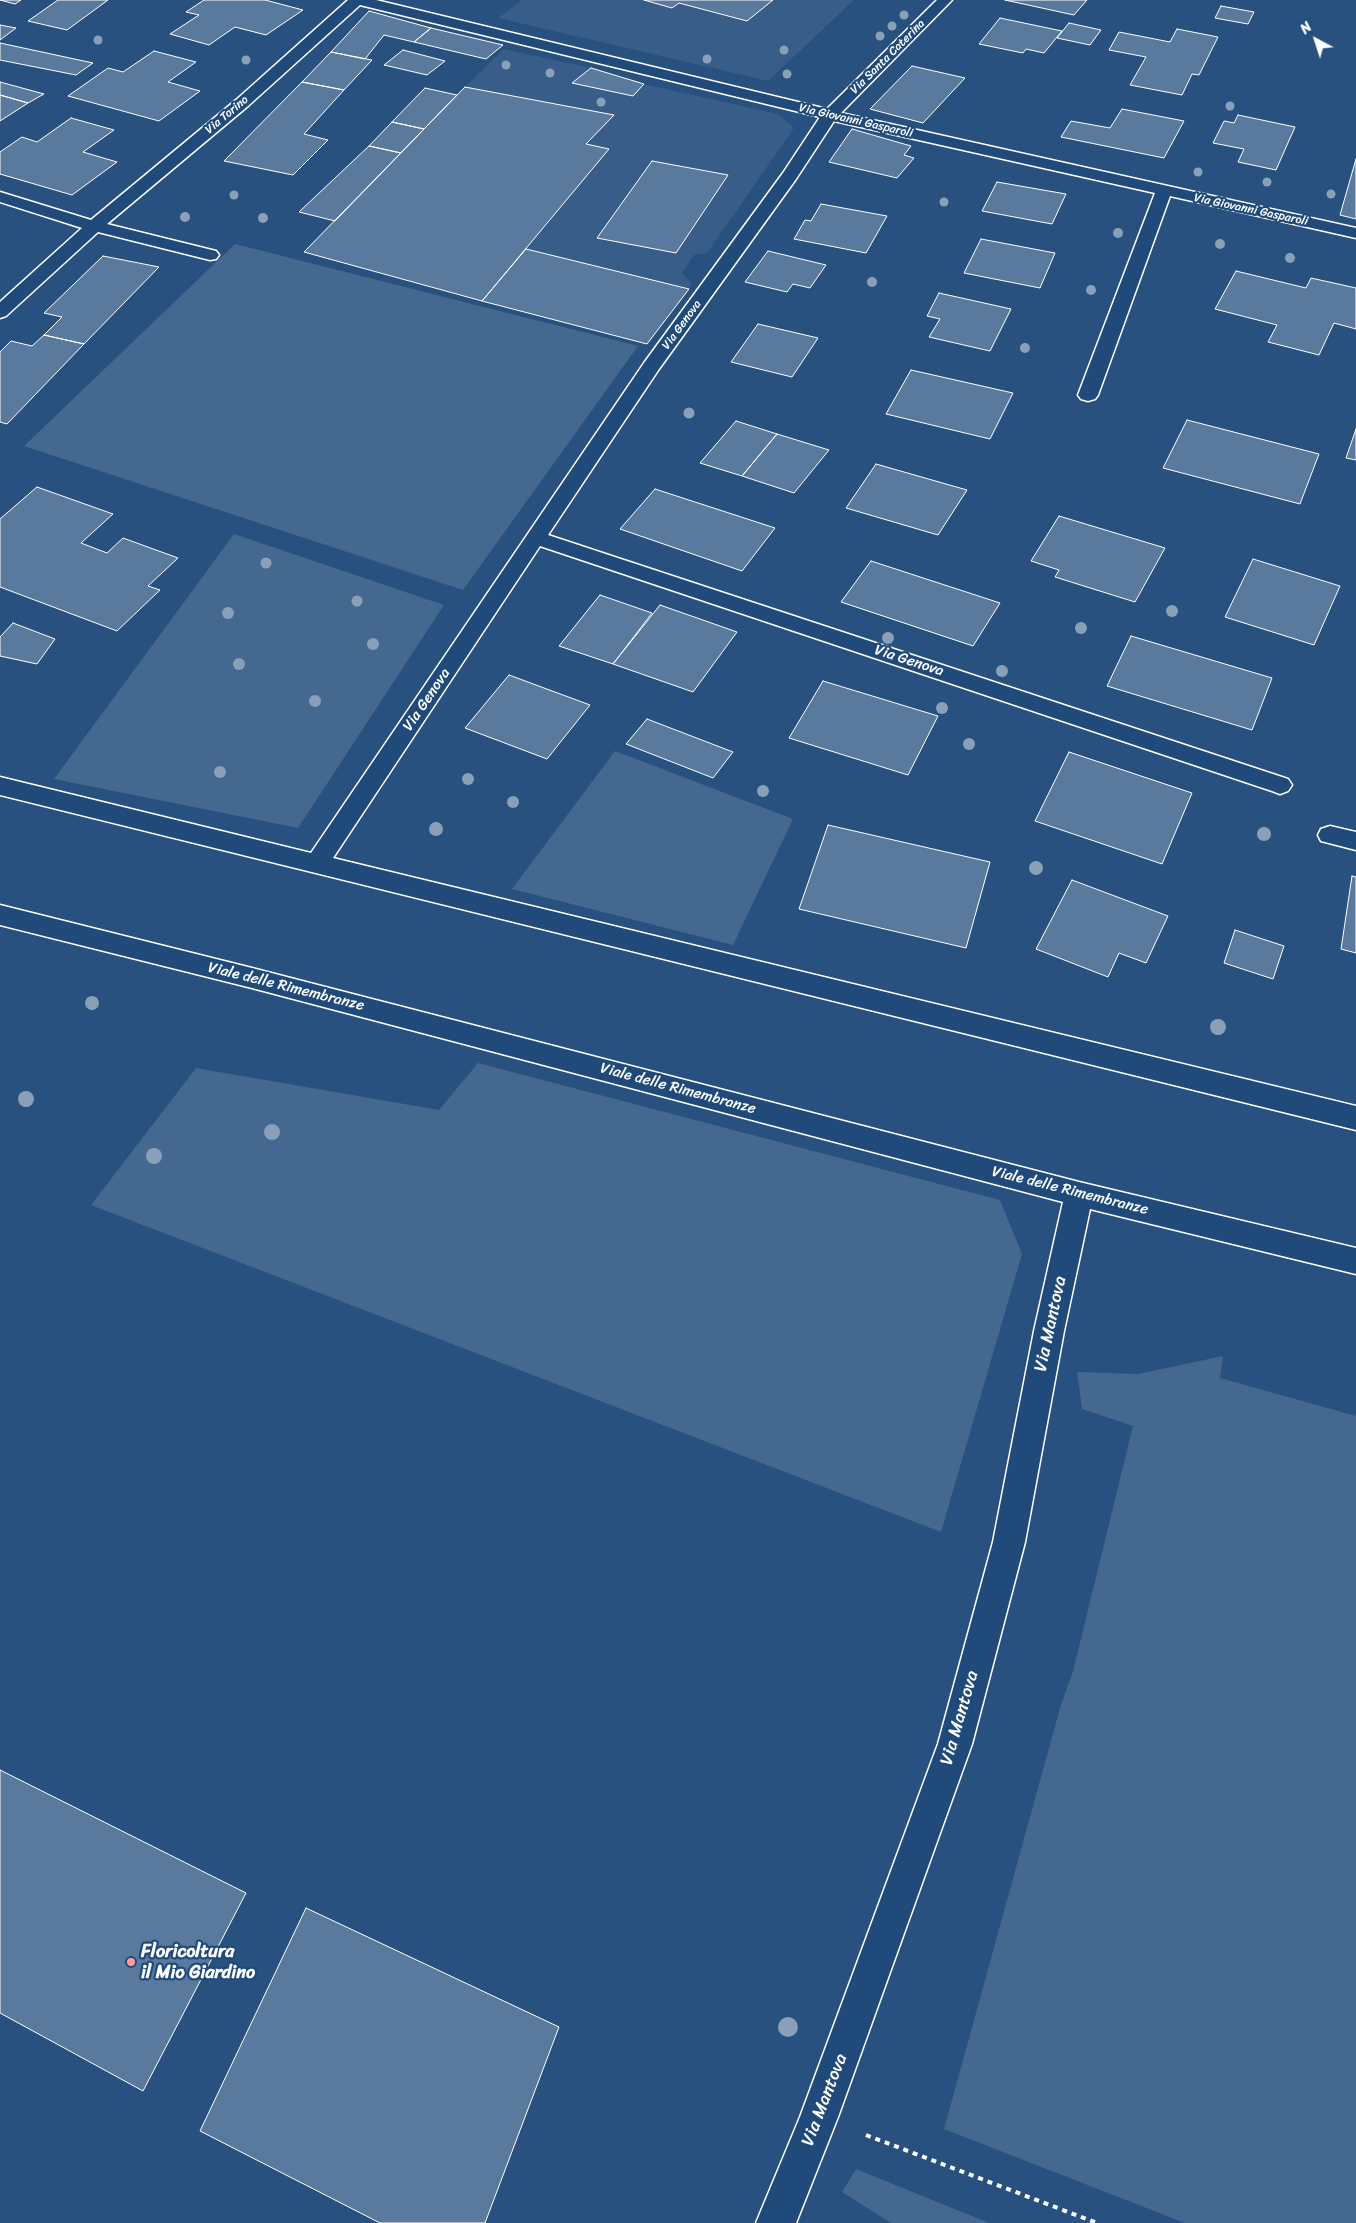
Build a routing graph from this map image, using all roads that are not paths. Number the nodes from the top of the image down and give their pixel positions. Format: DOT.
graph roads {
  1 [pos="358,0"];
  2 [pos="945,0"];
  3 [pos="830,115"];
  4 [pos="1164,191"];
  5 [pos="0,197"];
  6 [pos="94,226"];
  7 [pos="1356,233"];
  8 [pos="210,255"];
  9 [pos="0,312"];
  10 [pos="1088,395"];
  11 [pos="537,538"];
  12 [pos="1280,785"];
  13 [pos="0,786"];
  14 [pos="1330,835"];
  15 [pos="1356,841"];
  16 [pos="318,864"];
  17 [pos="0,915"];
  18 [pos="1356,1118"];
  19 [pos="1078,1194"];
  20 [pos="1356,1261"];
  21 [pos="776,2223"];
  1 -- 3 [label="street, Via Giovanni Gasparoli"];
  1 -- 6 [label="street, Via Torino"];
  2 -- 3 [label="street, Via Santa Caterina"];
  3 -- 4 [label="street, Via Giovanni Gasparoli"];
  3 -- 11 [label="street, Via Genova"];
  4 -- 7 [label="street, Via Giovanni Gasparoli"];
  4 -- 10 [label="street"];
  5 -- 6 [label="street"];
  6 -- 8 [label="street"];
  6 -- 9 [label="street, Via Torino"];
  11 -- 12 [label="street, Via Genova"];
  11 -- 16 [label="street, Via Genova"];
  13 -- 16 [label="street"];
  14 -- 15 [label="street"];
  16 -- 18 [label="street"];
  17 -- 19 [label="street, Viale delle Rimembranze"];
  19 -- 20 [label="street, Viale delle Rimembranze"];
  19 -- 21 [label="street, Via Mantova"];
}
